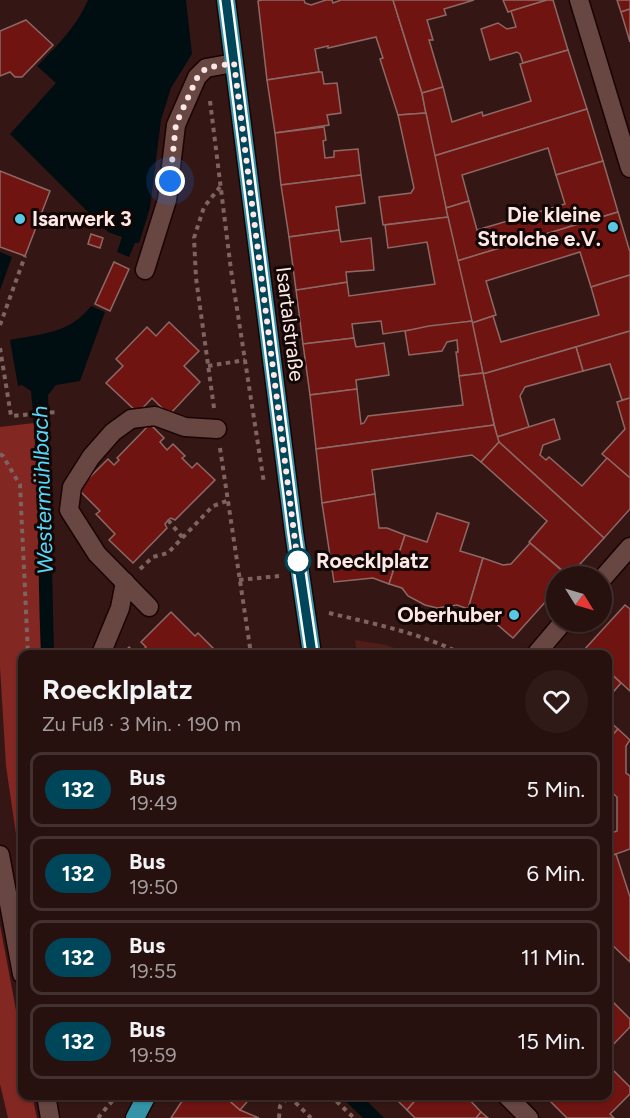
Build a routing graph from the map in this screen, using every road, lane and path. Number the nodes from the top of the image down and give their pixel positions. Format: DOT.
graph roads {
  1 [pos="226,0"];
  2 [pos="579,0"];
  3 [pos="234,63"];
  4 [pos="206,68"];
  5 [pos="630,168"];
  6 [pos="25,256"];
  7 [pos="145,270"];
  8 [pos="0,325"];
  9 [pos="0,348"];
  10 [pos="245,360"];
  11 [pos="208,366"];
  12 [pos="56,412"];
  13 [pos="217,429"];
  14 [pos="0,454"];
  15 [pos="265,483"];
  16 [pos="227,501"];
  17 [pos="168,520"];
  18 [pos="183,538"];
  19 [pos="630,547"];
  20 [pos="277,565"];
  21 [pos="612,568"];
  22 [pos="279,576"];
  23 [pos="239,580"];
  24 [pos="125,582"];
  25 [pos="280,584"];
  26 [pos="149,607"];
  27 [pos="329,613"];
  28 [pos="555,632"];
  29 [pos="28,650"];
  30 [pos="103,650"];
  31 [pos="311,650"];
  32 [pos="454,650"];
  33 [pos="539,650"];
  34 [pos="0,855"];
  35 [pos="18,952"];
  36 [pos="46,1100"];
  37 [pos="113,1100"];
  38 [pos="144,1100"];
  39 [pos="285,1100"];
  40 [pos="293,1100"];
  41 [pos="335,1100"];
  42 [pos="511,1100"];
  43 [pos="50,1118"];
  44 [pos="98,1118"];
  45 [pos="135,1118"];
  46 [pos="279,1118"];
  47 [pos="311,1118"];
  48 [pos="354,1118"];
  49 [pos="529,1118"];
  1 -- 3 [label="main road, Isartalstraße"];
  2 -- 5 [label="street"];
  3 -- 4 [label="street"];
  3 -- 31 [label="main road, Isartalstraße"];
  4 -- 7 [label="street"];
  4 -- 10 [label="path"];
  6 -- 8 [label="path"];
  9 -- 12 [label="path"];
  10 -- 11 [label="path"];
  10 -- 15 [label="path"];
  13 -- 24 [label="street"];
  14 -- 29 [label="path"];
  16 -- 18 [label="path"];
  17 -- 18 [label="path"];
  18 -- 24 [label="path"];
  19 -- 21 [label="street"];
  20 -- 22 [label="path"];
  22 -- 23 [label="path"];
  22 -- 25 [label="path"];
  24 -- 26 [label="street"];
  24 -- 30 [label="street"];
  27 -- 32 [label="path"];
  28 -- 33 [label="street"];
  34 -- 35 [label="street"];
  36 -- 43 [label="street"];
  37 -- 44 [label="path"];
  38 -- 45 [label="main road"];
  39 -- 46 [label="path"];
  40 -- 47 [label="path"];
  41 -- 48 [label="path"];
  42 -- 49 [label="street"];
}
